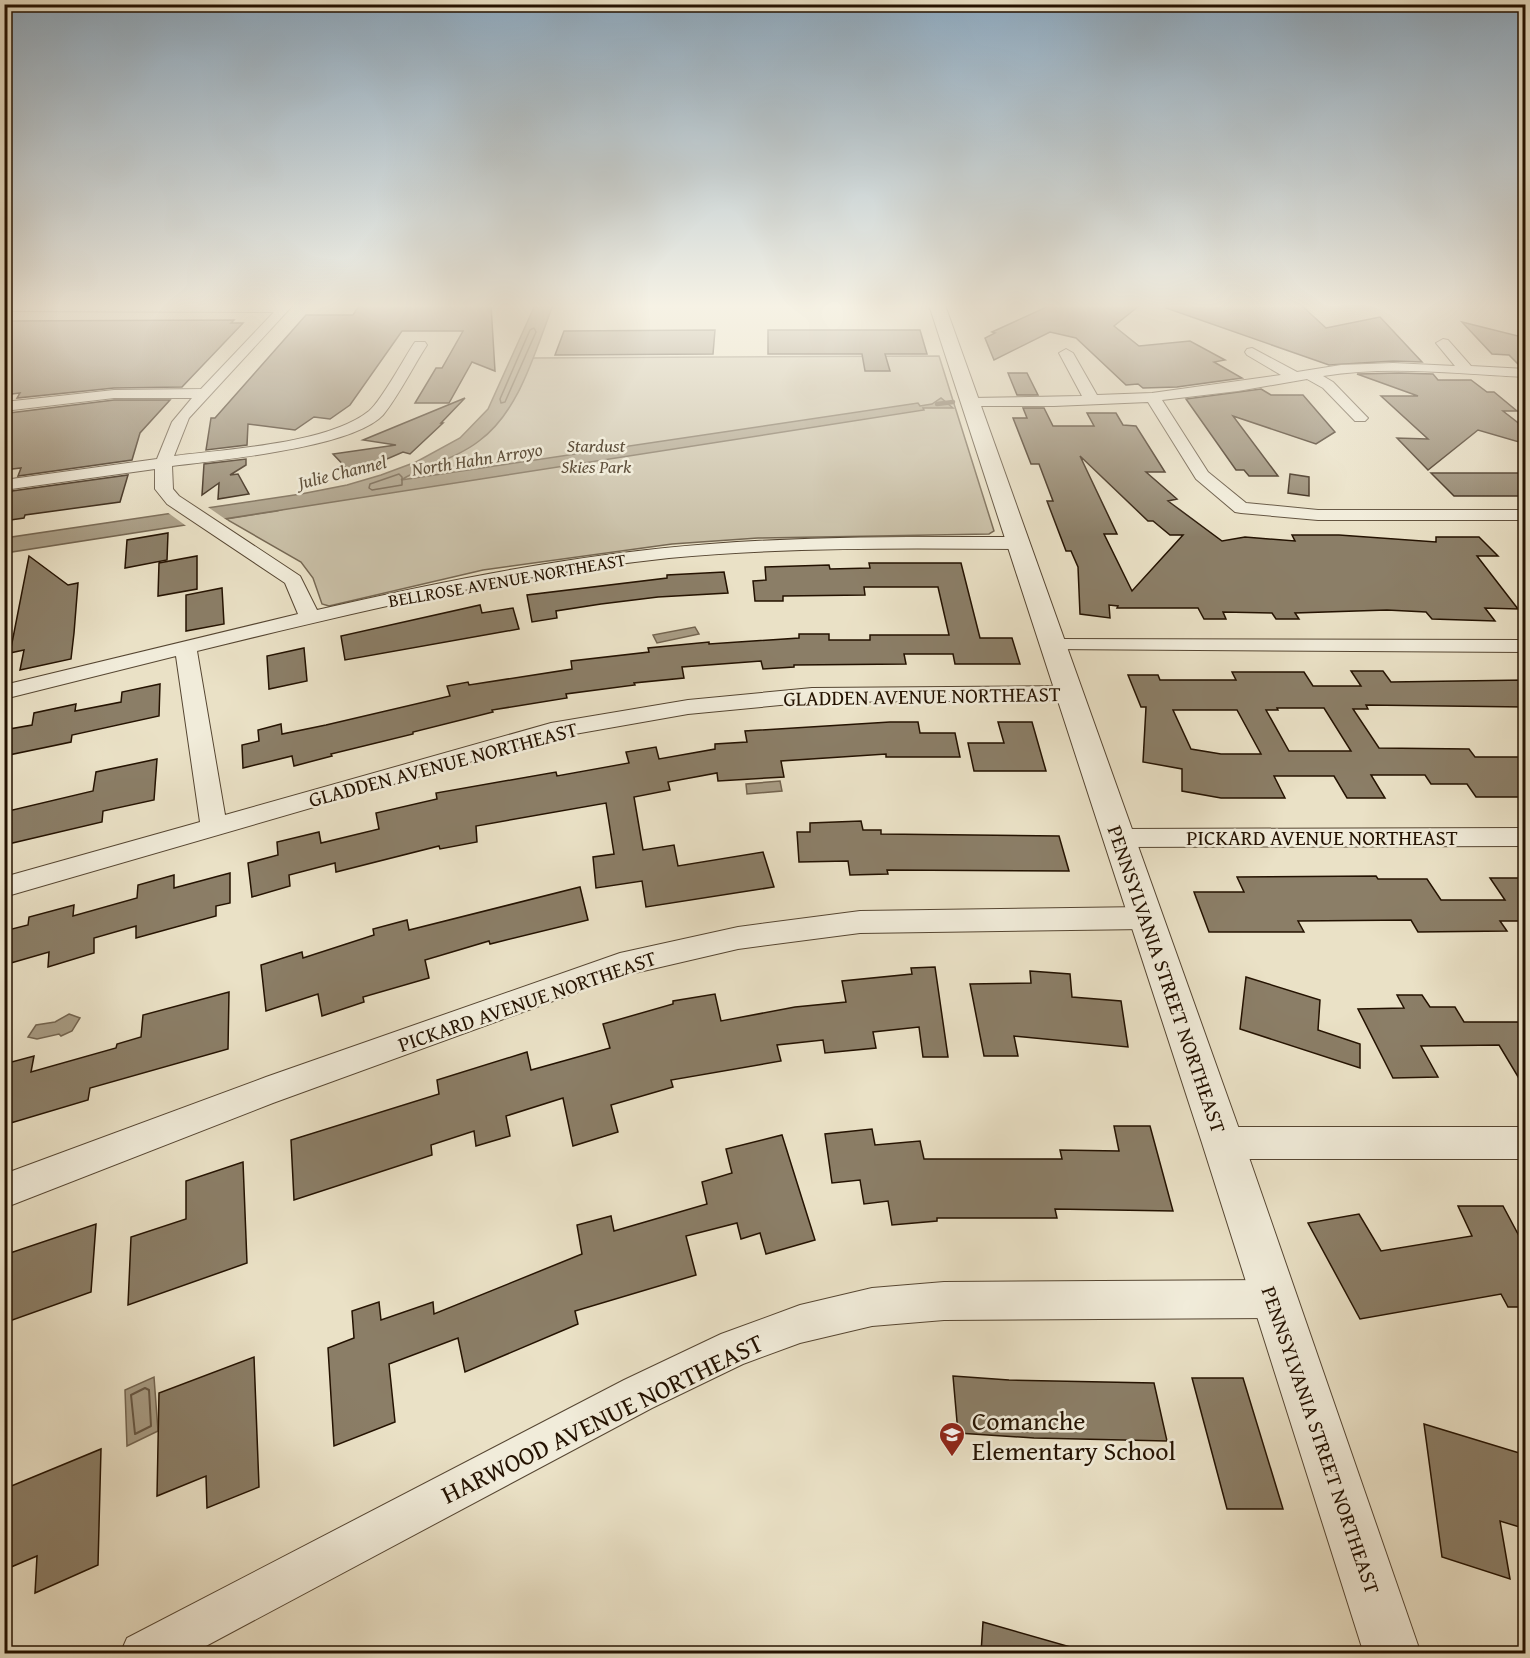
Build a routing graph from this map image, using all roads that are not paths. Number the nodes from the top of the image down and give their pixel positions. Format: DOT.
graph roads {
  1 [pos="215,382"];
  2 [pos="397,382"];
  3 [pos="964,382"];
  4 [pos="1082,382"];
  5 [pos="1262,382"];
  6 [pos="1321,382"];
  7 [pos="205,393"];
  8 [pos="1152,397"];
  9 [pos="1092,400"];
  10 [pos="971,402"];
  11 [pos="4,407"];
  12 [pos="1360,418"];
  13 [pos="166,463"];
  14 [pos="4,485"];
  15 [pos="1526,515"];
  16 [pos="1019,543"];
  17 [pos="310,618"];
  18 [pos="1054,645"];
  19 [pos="1526,646"];
  20 [pos="186,650"];
  21 [pos="4,692"];
  22 [pos="1071,693"];
  23 [pos="214,827"];
  24 [pos="1526,837"];
  25 [pos="1119,838"];
  26 [pos="4,887"];
  27 [pos="1145,918"];
  28 [pos="1223,1143"];
  29 [pos="1526,1143"];
  30 [pos="4,1191"];
  31 [pos="1274,1299"];
  32 [pos="143,1653"];
  33 [pos="1393,1653"];
  1 -- 7 [label="street"];
  2 -- 13 [label="street"];
  3 -- 10 [label="street, PENNSYLVANIA STREET NORTHEAST"];
  4 -- 9 [label="street"];
  5 -- 8 [label="street"];
  6 -- 12 [label="street"];
  7 -- 11 [label="street"];
  7 -- 13 [label="street"];
  8 -- 9 [label="street"];
  8 -- 15 [label="street"];
  9 -- 10 [label="street"];
  10 -- 16 [label="street, PENNSYLVANIA STREET NORTHEAST"];
  13 -- 14 [label="street"];
  13 -- 17 [label="street"];
  16 -- 17 [label="street, BELLROSE AVENUE NORTHEAST"];
  16 -- 18 [label="street, PENNSYLVANIA STREET NORTHEAST"];
  17 -- 20 [label="street, BELLROSE AVENUE NORTHEAST"];
  18 -- 19 [label="street"];
  18 -- 22 [label="street, PENNSYLVANIA STREET NORTHEAST"];
  20 -- 21 [label="street, BELLROSE AVENUE NORTHEAST"];
  20 -- 23 [label="street"];
  22 -- 23 [label="street, GLADDEN AVENUE NORTHEAST"];
  22 -- 25 [label="street, PENNSYLVANIA STREET NORTHEAST"];
  23 -- 26 [label="street, GLADDEN AVENUE NORTHEAST"];
  24 -- 25 [label="street, PICKARD AVENUE NORTHEAST"];
  25 -- 27 [label="street, PENNSYLVANIA STREET NORTHEAST"];
  27 -- 28 [label="street, PENNSYLVANIA STREET NORTHEAST"];
  27 -- 30 [label="street, PICKARD AVENUE NORTHEAST"];
  28 -- 29 [label="street"];
  28 -- 31 [label="street, PENNSYLVANIA STREET NORTHEAST"];
  31 -- 32 [label="street, HARWOOD AVENUE NORTHEAST"];
  31 -- 33 [label="street, PENNSYLVANIA STREET NORTHEAST"];
}
